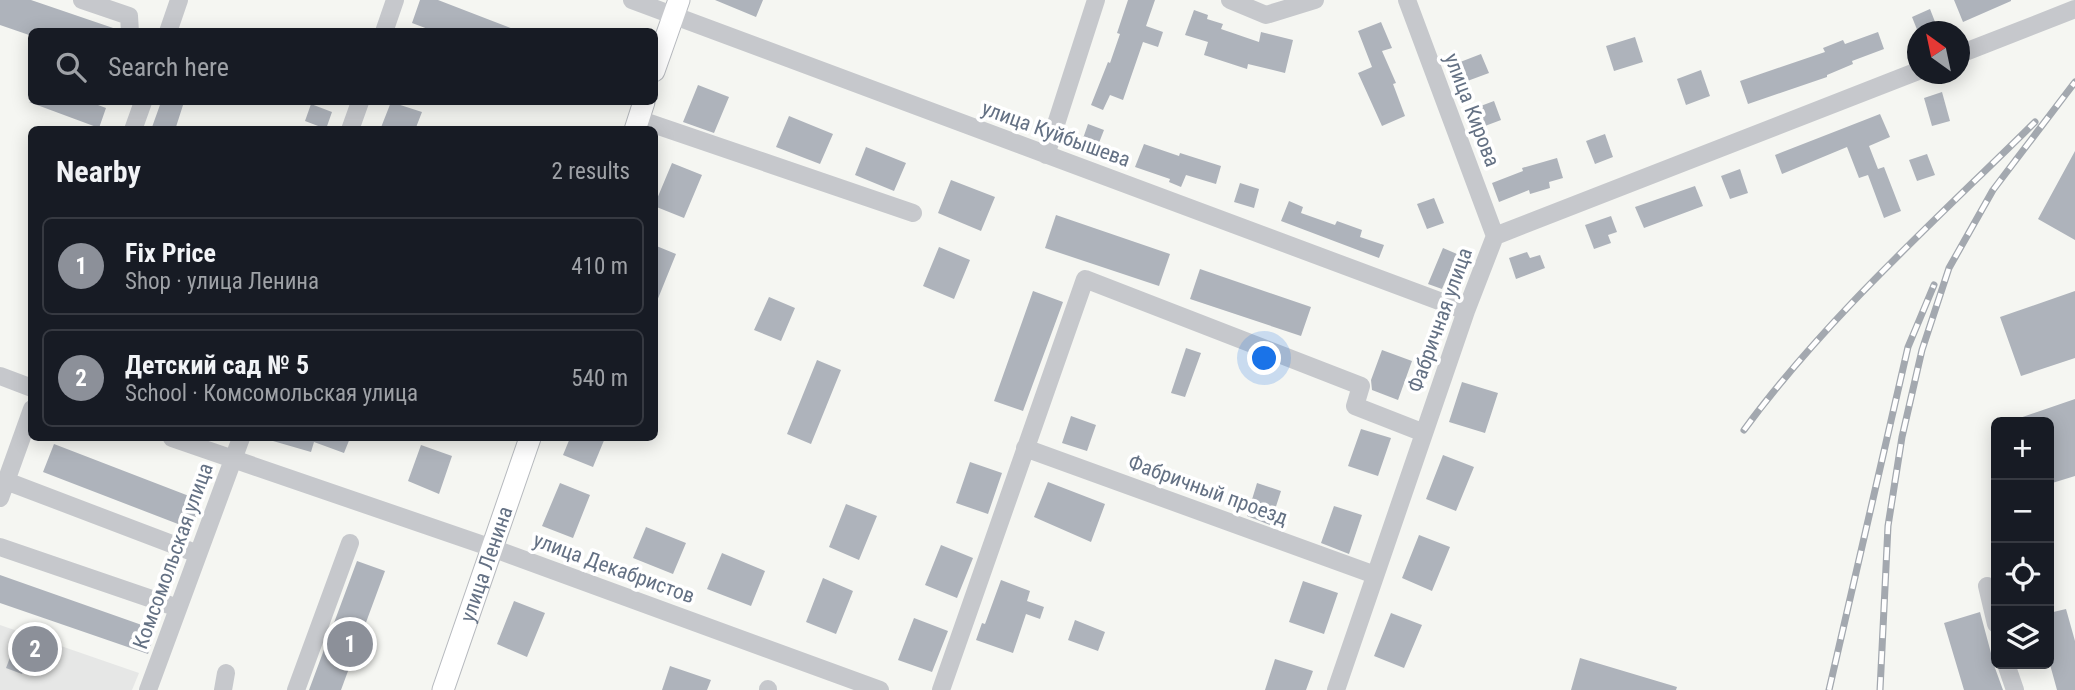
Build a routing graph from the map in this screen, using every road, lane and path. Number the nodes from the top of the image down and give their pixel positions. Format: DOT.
graph roads {
  1 [pos="82,0"];
  2 [pos="179,0"];
  3 [pos="395,0"];
  4 [pos="632,0"];
  5 [pos="1096,0"];
  6 [pos="1230,0"];
  7 [pos="1315,0"];
  8 [pos="1407,0"];
  9 [pos="101,3"];
  10 [pos="676,8"];
  11 [pos="2075,9"];
  12 [pos="130,28"];
  13 [pos="168,28"];
  14 [pos="385,28"];
  15 [pos="1970,50"];
  16 [pos="658,60"];
  17 [pos="1907,75"];
  18 [pos="131,105"];
  19 [pos="142,105"];
  20 [pos="358,105"];
  21 [pos="639,117"];
  22 [pos="132,126"];
  23 [pos="134,126"];
  24 [pos="351,126"];
  25 [pos="1046,155"];
  26 [pos="913,213"];
  27 [pos="1495,236"];
  28 [pos="1466,311"];
  29 [pos="0,376"];
  30 [pos="28,386"];
  31 [pos="28,420"];
  32 [pos="1424,433"];
  33 [pos="181,441"];
  34 [pos="240,441"];
  35 [pos="529,441"];
  36 [pos="1025,449"];
  37 [pos="233,459"];
  38 [pos="3,489"];
  39 [pos="350,543"];
  40 [pos="0,547"];
  41 [pos="492,548"];
  42 [pos="198,554"];
  43 [pos="1375,575"];
  44 [pos="1987,586"];
  45 [pos="1992,606"];
  46 [pos="178,608"];
  47 [pos="2008,669"];
  48 [pos="148,690"];
  49 [pos="296,690"];
  50 [pos="443,690"];
  51 [pos="880,690"];
  52 [pos="942,690"];
  53 [pos="1336,690"];
  54 [pos="2015,690"];
  1 -- 9 [label="street"];
  2 -- 13 [label="street"];
  3 -- 14 [label="street"];
  4 -- 10 [label="street, улица Куйбышева"];
  5 -- 25 [label="street"];
  6 -- 7 [label="street"];
  8 -- 27 [label="street, улица Кирова"];
  9 -- 12 [label="street"];
  10 -- 16 [label="main road"];
  10 -- 25 [label="street, улица Куйбышева"];
  11 -- 15 [label="street"];
  17 -- 27 [label="street, Фабричная улица"];
  18 -- 22 [label="street"];
  19 -- 23 [label="street"];
  20 -- 24 [label="street"];
  21 -- 26 [label="street"];
  25 -- 28 [label="street, улица Куйбышева"];
  27 -- 28 [label="street, Фабричная улица"];
  28 -- 32 [label="street, Фабричная улица"];
  29 -- 30 [label="street"];
  31 -- 38 [label="street"];
  32 -- 36 [label="street"];
  32 -- 43 [label="street, Фабричная улица"];
  33 -- 37 [label="street, улица Декабристов"];
  34 -- 37 [label="street, Комсомольская улица"];
  35 -- 41 [label="main road, улица Ленина"];
  36 -- 43 [label="street, Фабричный проезд"];
  36 -- 52 [label="street"];
  37 -- 41 [label="street, улица Декабристов"];
  37 -- 42 [label="street, Комсомольская улица"];
  38 -- 42 [label="street"];
  39 -- 49 [label="street"];
  40 -- 46 [label="street"];
  41 -- 50 [label="main road, улица Ленина"];
  41 -- 51 [label="street, улица Декабристов"];
  42 -- 46 [label="street, Комсомольская улица"];
  43 -- 53 [label="street, Фабричная улица"];
  44 -- 45 [label="street"];
  46 -- 48 [label="street, Комсомольская улица"];
  47 -- 54 [label="street"];
}
